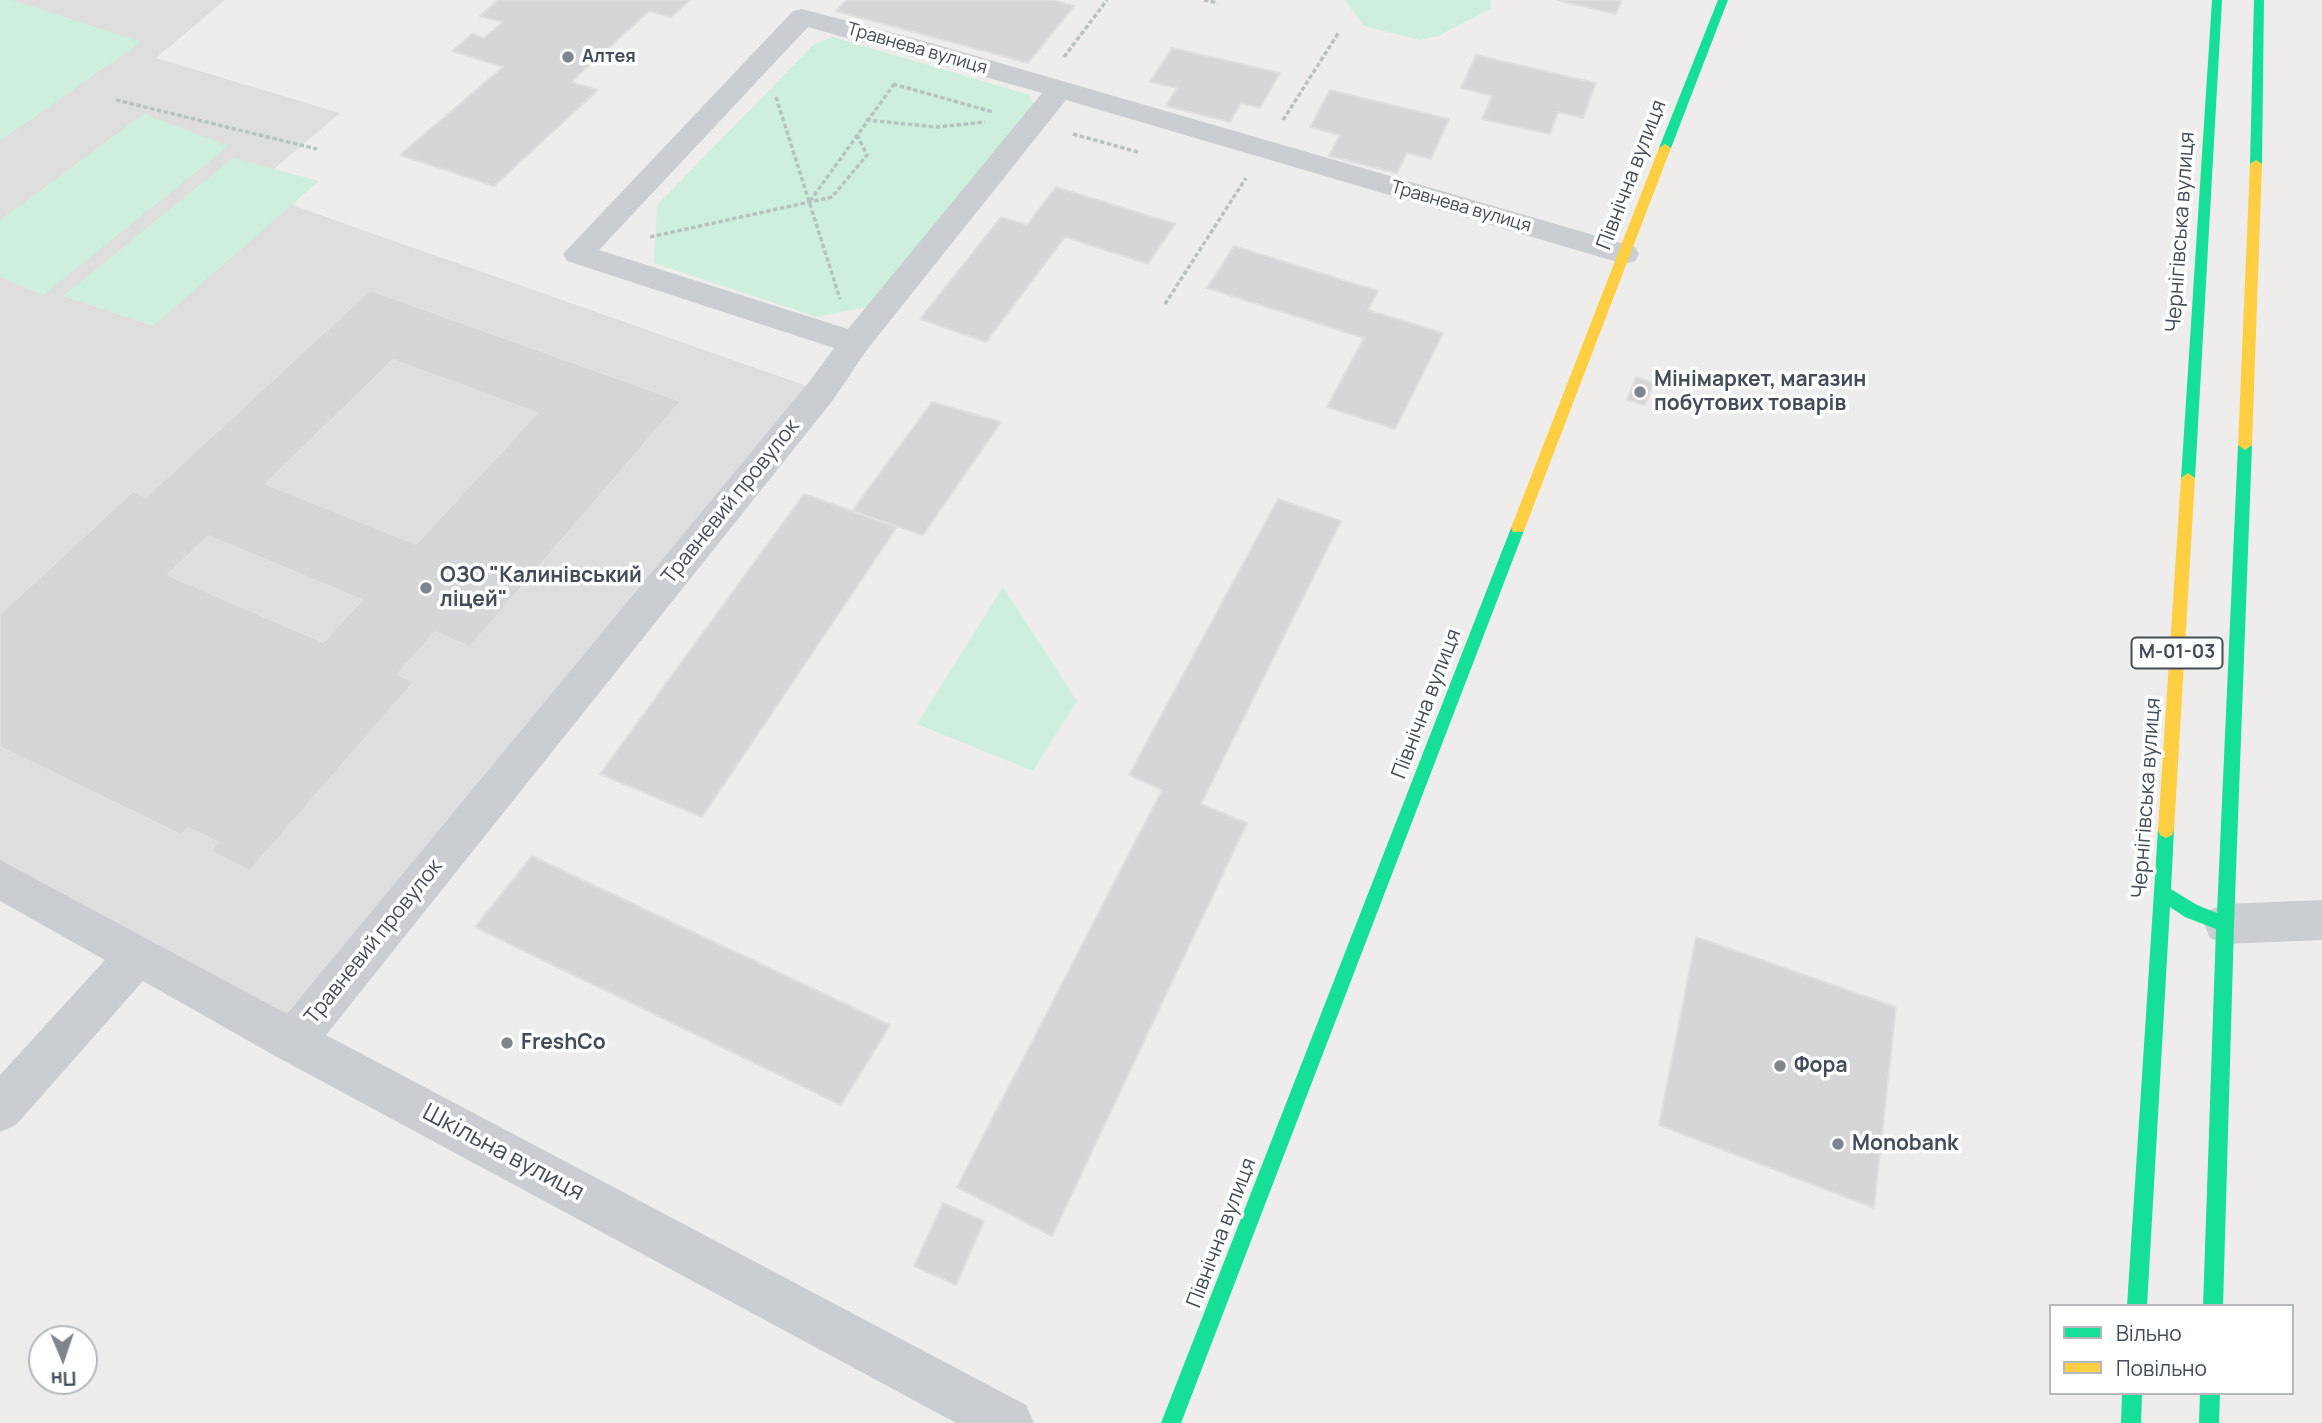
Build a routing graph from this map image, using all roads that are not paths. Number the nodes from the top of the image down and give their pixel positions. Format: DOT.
graph roads {
  1 [pos="1723,0"];
  2 [pos="2217,0"];
  3 [pos="2259,0"];
  4 [pos="1051,88"];
  5 [pos="1624,254"];
  6 [pos="855,343"];
  7 [pos="0,879"];
  8 [pos="2162,893"];
  9 [pos="2322,920"];
  10 [pos="2225,924"];
  11 [pos="138,955"];
  12 [pos="293,1041"];
  13 [pos="0,1109"];
  14 [pos="2137,1304"];
  15 [pos="2213,1304"];
  16 [pos="2132,1395"];
  17 [pos="2210,1395"];
  18 [pos="1008,1423"];
  19 [pos="1171,1423"];
  20 [pos="2131,1423"];
  21 [pos="2209,1423"];
  1 -- 5 [label="main road, Північна вулиця"];
  2 -- 8 [label="main road, Чернігівська вулиця / М-01-03"];
  3 -- 10 [label="main road, М-01-03"];
  4 -- 5 [label="street, Травнева вулиця"];
  4 -- 6 [label="street, Травневий провулок"];
  4 -- 6 [label="street, Травнева вулиця"];
  5 -- 19 [label="main road, Північна вулиця"];
  6 -- 12 [label="street, Травневий провулок"];
  7 -- 11 [label="street, Шкільна вулиця"];
  8 -- 10 [label="main road"];
  8 -- 14 [label="main road, Чернігівська вулиця / М-01-03"];
  9 -- 10 [label="street"];
  10 -- 15 [label="main road, М-01-03"];
  11 -- 12 [label="street, Шкільна вулиця"];
  11 -- 13 [label="street"];
  12 -- 18 [label="street, Шкільна вулиця"];
  16 -- 20 [label="main road"];
  17 -- 21 [label="main road"];
}
